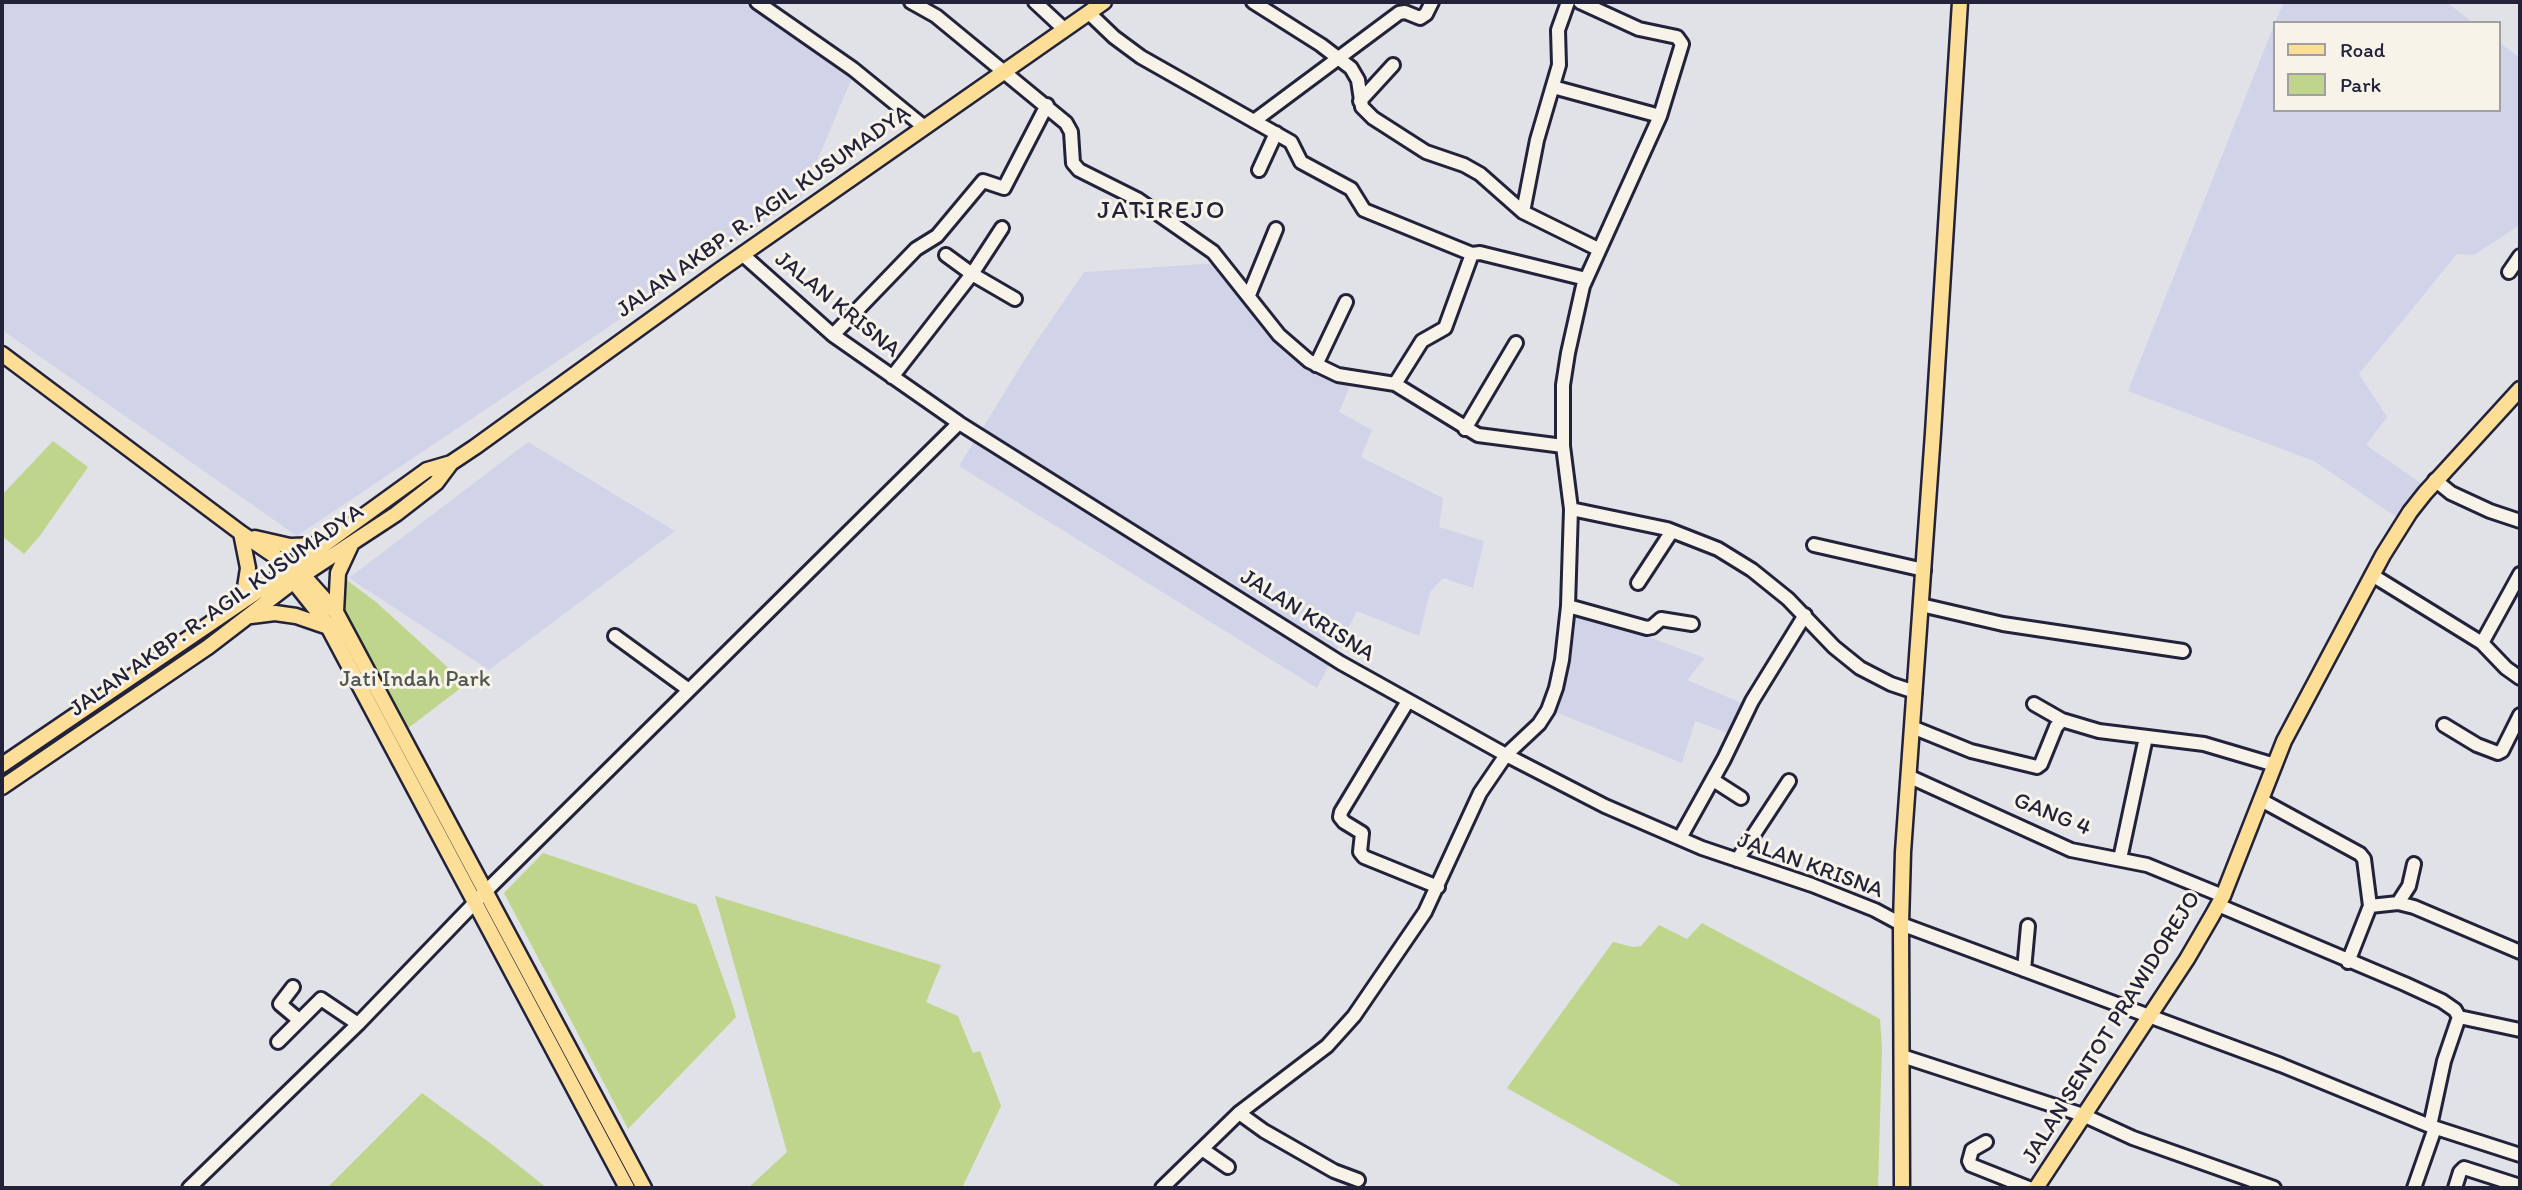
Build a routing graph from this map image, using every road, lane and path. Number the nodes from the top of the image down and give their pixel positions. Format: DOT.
graph roads {
  1 [pos="758,2"];
  2 [pos="911,2"];
  3 [pos="1035,2"];
  4 [pos="1104,2"];
  5 [pos="1253,2"];
  6 [pos="1432,2"];
  7 [pos="1568,2"];
  8 [pos="1580,2"];
  9 [pos="1960,2"];
  10 [pos="1089,13"];
  11 [pos="1064,29"];
  12 [pos="1339,59"];
  13 [pos="1393,65"];
  14 [pos="1005,71"];
  15 [pos="1553,87"];
  16 [pos="1360,101"];
  17 [pos="1047,105"];
  18 [pos="1660,116"];
  19 [pos="1254,121"];
  20 [pos="923,126"];
  21 [pos="1276,134"];
  22 [pos="1259,170"];
  23 [pos="1522,212"];
  24 [pos="1002,228"];
  25 [pos="1276,229"];
  26 [pos="1598,249"];
  27 [pos="742,254"];
  28 [pos="1472,254"];
  29 [pos="946,256"];
  30 [pos="2520,256"];
  31 [pos="2509,272"];
  32 [pos="972,274"];
  33 [pos="1586,279"];
  34 [pos="1249,295"];
  35 [pos="1015,299"];
  36 [pos="1346,302"];
  37 [pos="834,335"];
  38 [pos="1516,343"];
  39 [pos="2,354"];
  40 [pos="1316,365"];
  41 [pos="892,377"];
  42 [pos="1395,384"];
  43 [pos="2520,389"];
  44 [pos="959,423"];
  45 [pos="1465,429"];
  46 [pos="1563,446"];
  47 [pos="451,463"];
  48 [pos="2435,480"];
  49 [pos="1571,509"];
  50 [pos="2520,521"];
  51 [pos="1672,531"];
  52 [pos="240,533"];
  53 [pos="352,544"];
  54 [pos="322,545"];
  55 [pos="1814,545"];
  56 [pos="1923,570"];
  57 [pos="292,571"];
  58 [pos="2520,574"];
  59 [pos="2372,575"];
  60 [pos="1638,583"];
  61 [pos="243,601"];
  62 [pos="1921,605"];
  63 [pos="1568,606"];
  64 [pos="337,612"];
  65 [pos="1805,615"];
  66 [pos="249,617"];
  67 [pos="1692,624"];
  68 [pos="328,627"];
  69 [pos="615,636"];
  70 [pos="2482,643"];
  71 [pos="2183,651"];
  72 [pos="2520,678"];
  73 [pos="689,690"];
  74 [pos="1915,692"];
  75 [pos="1408,701"];
  76 [pos="2034,704"];
  77 [pos="2520,715"];
  78 [pos="2062,720"];
  79 [pos="2444,725"];
  80 [pos="1912,727"];
  81 [pos="2146,737"];
  82 [pos="1506,755"];
  83 [pos="2,765"];
  84 [pos="2275,765"];
  85 [pos="1908,776"];
  86 [pos="1713,780"];
  87 [pos="1789,781"];
  88 [pos="2,787"];
  89 [pos="1741,797"];
  90 [pos="2261,800"];
  91 [pos="1680,838"];
  92 [pos="2120,859"];
  93 [pos="1737,860"];
  94 [pos="2414,864"];
  95 [pos="1437,887"];
  96 [pos="486,891"];
  97 [pos="2220,900"];
  98 [pos="475,902"];
  99 [pos="2398,903"];
  100 [pos="2370,906"];
  101 [pos="1901,924"];
  102 [pos="2028,926"];
  103 [pos="2520,952"];
  104 [pos="2348,962"];
  105 [pos="2024,970"];
  106 [pos="293,987"];
  107 [pos="2148,1017"];
  108 [pos="2459,1017"];
  109 [pos="299,1020"];
  110 [pos="358,1024"];
  111 [pos="2520,1030"];
  112 [pos="278,1042"];
  113 [pos="1902,1056"];
  114 [pos="1239,1113"];
  115 [pos="2083,1115"];
  116 [pos="2432,1127"];
  117 [pos="1986,1142"];
  118 [pos="1202,1149"];
  119 [pos="2520,1155"];
  120 [pos="1228,1167"];
  121 [pos="1358,1180"];
  122 [pos="2520,1186"];
  123 [pos="189,1188"];
  124 [pos="627,1188"];
  125 [pos="644,1188"];
  126 [pos="1163,1188"];
  127 [pos="1902,1188"];
  128 [pos="2029,1188"];
  129 [pos="2036,1188"];
  130 [pos="2274,1188"];
  131 [pos="2414,1188"];
  132 [pos="2455,1188"];
  1 -- 20 [label="street"];
  2 -- 14 [label="street"];
  3 -- 11 [label="street"];
  4 -- 10 [label="main road, JALAN AKBP. R. AGIL KUSUMADYA"];
  5 -- 12 [label="street"];
  6 -- 12 [label="street"];
  7 -- 15 [label="street"];
  8 -- 18 [label="street"];
  9 -- 56 [label="main road"];
  10 -- 11 [label="main road, JALAN AKBP. R. AGIL KUSUMADYA"];
  10 -- 19 [label="street"];
  11 -- 14 [label="main road, JALAN AKBP. R. AGIL KUSUMADYA"];
  12 -- 16 [label="street"];
  12 -- 19 [label="street"];
  13 -- 16 [label="street"];
  14 -- 17 [label="street"];
  14 -- 20 [label="main road, JALAN AKBP. R. AGIL KUSUMADYA"];
  15 -- 18 [label="street"];
  15 -- 23 [label="street"];
  16 -- 23 [label="street"];
  17 -- 34 [label="street"];
  17 -- 37 [label="street"];
  18 -- 26 [label="street"];
  19 -- 21 [label="street"];
  20 -- 27 [label="main road, JALAN AKBP. R. AGIL KUSUMADYA"];
  21 -- 22 [label="street"];
  21 -- 28 [label="street"];
  23 -- 26 [label="street"];
  24 -- 32 [label="street"];
  25 -- 34 [label="street"];
  26 -- 33 [label="street"];
  27 -- 37 [label="street, JALAN KRISNA"];
  27 -- 47 [label="main road, JALAN AKBP. R. AGIL KUSUMADYA"];
  28 -- 33 [label="street"];
  28 -- 42 [label="street"];
  29 -- 32 [label="street"];
  30 -- 31 [label="street"];
  32 -- 35 [label="street"];
  32 -- 41 [label="street"];
  33 -- 46 [label="street"];
  34 -- 40 [label="street"];
  36 -- 40 [label="street"];
  37 -- 41 [label="street, JALAN KRISNA"];
  38 -- 45 [label="street"];
  39 -- 52 [label="main road"];
  40 -- 42 [label="street"];
  41 -- 44 [label="street, JALAN KRISNA"];
  42 -- 45 [label="street"];
  43 -- 48 [label="main road, JALAN SENTOT PRAWIDOREJO"];
  44 -- 73 [label="street"];
  44 -- 75 [label="street, JALAN KRISNA"];
  45 -- 46 [label="street"];
  46 -- 49 [label="street"];
  47 -- 53 [label="main road, JALAN AKBP. R. AGIL KUSUMADYA"];
  47 -- 54 [label="main road, JALAN AKBP. R. AGIL KUSUMADYA"];
  48 -- 50 [label="street"];
  48 -- 59 [label="main road, JALAN SENTOT PRAWIDOREJO"];
  49 -- 51 [label="street"];
  49 -- 63 [label="street"];
  51 -- 60 [label="street"];
  51 -- 65 [label="street"];
  52 -- 54 [label="main road"];
  52 -- 57 [label="main road"];
  52 -- 61 [label="main road"];
  53 -- 57 [label="main road, JALAN AKBP. R. AGIL KUSUMADYA"];
  53 -- 64 [label="main road"];
  54 -- 57 [label="main road, JALAN AKBP. R. AGIL KUSUMADYA"];
  55 -- 56 [label="street"];
  56 -- 62 [label="main road"];
  57 -- 61 [label="main road, JALAN AKBP. R. AGIL KUSUMADYA"];
  57 -- 64 [label="main road"];
  57 -- 66 [label="main road, JALAN AKBP. R. AGIL KUSUMADYA"];
  57 -- 68 [label="main road"];
  58 -- 70 [label="street"];
  59 -- 70 [label="street"];
  59 -- 84 [label="main road, JALAN SENTOT PRAWIDOREJO"];
  61 -- 83 [label="main road, JALAN AKBP. R. AGIL KUSUMADYA"];
  62 -- 71 [label="street"];
  62 -- 74 [label="main road"];
  63 -- 67 [label="street"];
  63 -- 82 [label="street"];
  64 -- 96 [label="main road"];
  65 -- 74 [label="street"];
  65 -- 86 [label="street"];
  66 -- 68 [label="main road"];
  66 -- 88 [label="main road, JALAN AKBP. R. AGIL KUSUMADYA"];
  68 -- 98 [label="main road"];
  69 -- 73 [label="street"];
  70 -- 72 [label="street"];
  73 -- 96 [label="street"];
  74 -- 80 [label="main road"];
  75 -- 82 [label="street, JALAN KRISNA"];
  75 -- 95 [label="street"];
  76 -- 78 [label="street"];
  77 -- 79 [label="street"];
  78 -- 80 [label="street"];
  78 -- 81 [label="street"];
  80 -- 85 [label="main road"];
  81 -- 84 [label="street"];
  81 -- 92 [label="street"];
  82 -- 91 [label="street, JALAN KRISNA"];
  82 -- 95 [label="street"];
  84 -- 90 [label="main road, JALAN SENTOT PRAWIDOREJO"];
  85 -- 92 [label="street, GANG 4"];
  85 -- 101 [label="main road"];
  86 -- 89 [label="street"];
  86 -- 91 [label="street"];
  87 -- 93 [label="street"];
  90 -- 97 [label="main road, JALAN SENTOT PRAWIDOREJO"];
  90 -- 100 [label="street"];
  91 -- 93 [label="street, JALAN KRISNA"];
  92 -- 97 [label="street, GANG 4"];
  93 -- 101 [label="street, JALAN KRISNA"];
  94 -- 99 [label="street"];
  95 -- 114 [label="street"];
  96 -- 98 [label="street"];
  96 -- 125 [label="main road"];
  97 -- 104 [label="street, GANG 4"];
  97 -- 107 [label="main road, JALAN SENTOT PRAWIDOREJO"];
  98 -- 110 [label="street"];
  98 -- 124 [label="main road"];
  99 -- 100 [label="street"];
  99 -- 103 [label="street"];
  100 -- 104 [label="street"];
  101 -- 105 [label="street, JALAN KRISNA"];
  101 -- 113 [label="main road"];
  102 -- 105 [label="street"];
  104 -- 108 [label="street, GANG 4"];
  105 -- 107 [label="street, JALAN KRISNA"];
  106 -- 109 [label="street"];
  107 -- 115 [label="main road, JALAN SENTOT PRAWIDOREJO"];
  107 -- 116 [label="street, JALAN KRISNA"];
  108 -- 111 [label="street"];
  108 -- 116 [label="street"];
  109 -- 110 [label="street"];
  109 -- 112 [label="street"];
  110 -- 123 [label="street"];
  113 -- 115 [label="street"];
  113 -- 127 [label="main road"];
  114 -- 118 [label="street"];
  114 -- 121 [label="street"];
  115 -- 129 [label="main road, JALAN SENTOT PRAWIDOREJO"];
  115 -- 130 [label="street"];
  116 -- 119 [label="street, JALAN KRISNA"];
  116 -- 131 [label="street"];
  117 -- 128 [label="street"];
  118 -- 120 [label="street"];
  118 -- 126 [label="street"];
  122 -- 132 [label="street"];
}
